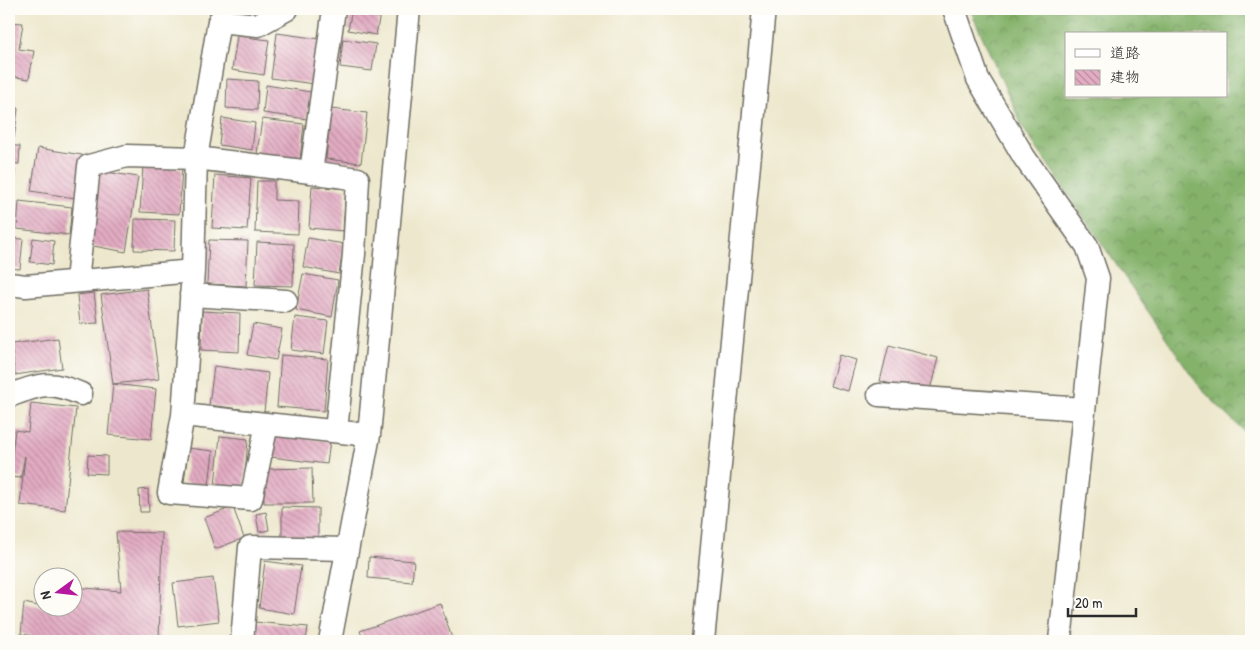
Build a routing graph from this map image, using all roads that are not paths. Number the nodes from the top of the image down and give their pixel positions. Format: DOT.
graph roads {
  1 [pos="287,9"];
  2 [pos="334,9"];
  3 [pos="409,9"];
  4 [pos="764,9"];
  5 [pos="954,9"];
  6 [pos="196,158"];
  7 [pos="311,172"];
  8 [pos="193,270"];
  9 [pos="77,281"];
  10 [pos="9,284"];
  11 [pos="191,295"];
  12 [pos="286,301"];
  13 [pos="81,394"];
  14 [pos="879,395"];
  15 [pos="9,396"];
  16 [pos="1084,409"];
  17 [pos="183,415"];
  18 [pos="267,424"];
  19 [pos="336,431"];
  20 [pos="369,435"];
  21 [pos="347,550"];
  22 [pos="242,641"];
  23 [pos="330,641"];
  24 [pos="703,641"];
  25 [pos="1060,641"];
  1 -- 6 [label="street"];
  2 -- 7 [label="street"];
  3 -- 20 [label="street"];
  4 -- 24 [label="street"];
  5 -- 16 [label="street"];
  6 -- 7 [label="street"];
  6 -- 8 [label="street"];
  6 -- 9 [label="street"];
  7 -- 19 [label="street"];
  8 -- 9 [label="street"];
  8 -- 11 [label="street"];
  9 -- 10 [label="street"];
  11 -- 12 [label="street"];
  11 -- 17 [label="street"];
  13 -- 15 [label="street"];
  14 -- 16 [label="street"];
  16 -- 25 [label="street"];
  17 -- 18 [label="street"];
  17 -- 18 [label="street"];
  18 -- 19 [label="street"];
  19 -- 20 [label="street"];
  20 -- 21 [label="street"];
  21 -- 22 [label="street"];
  21 -- 23 [label="street"];
}
